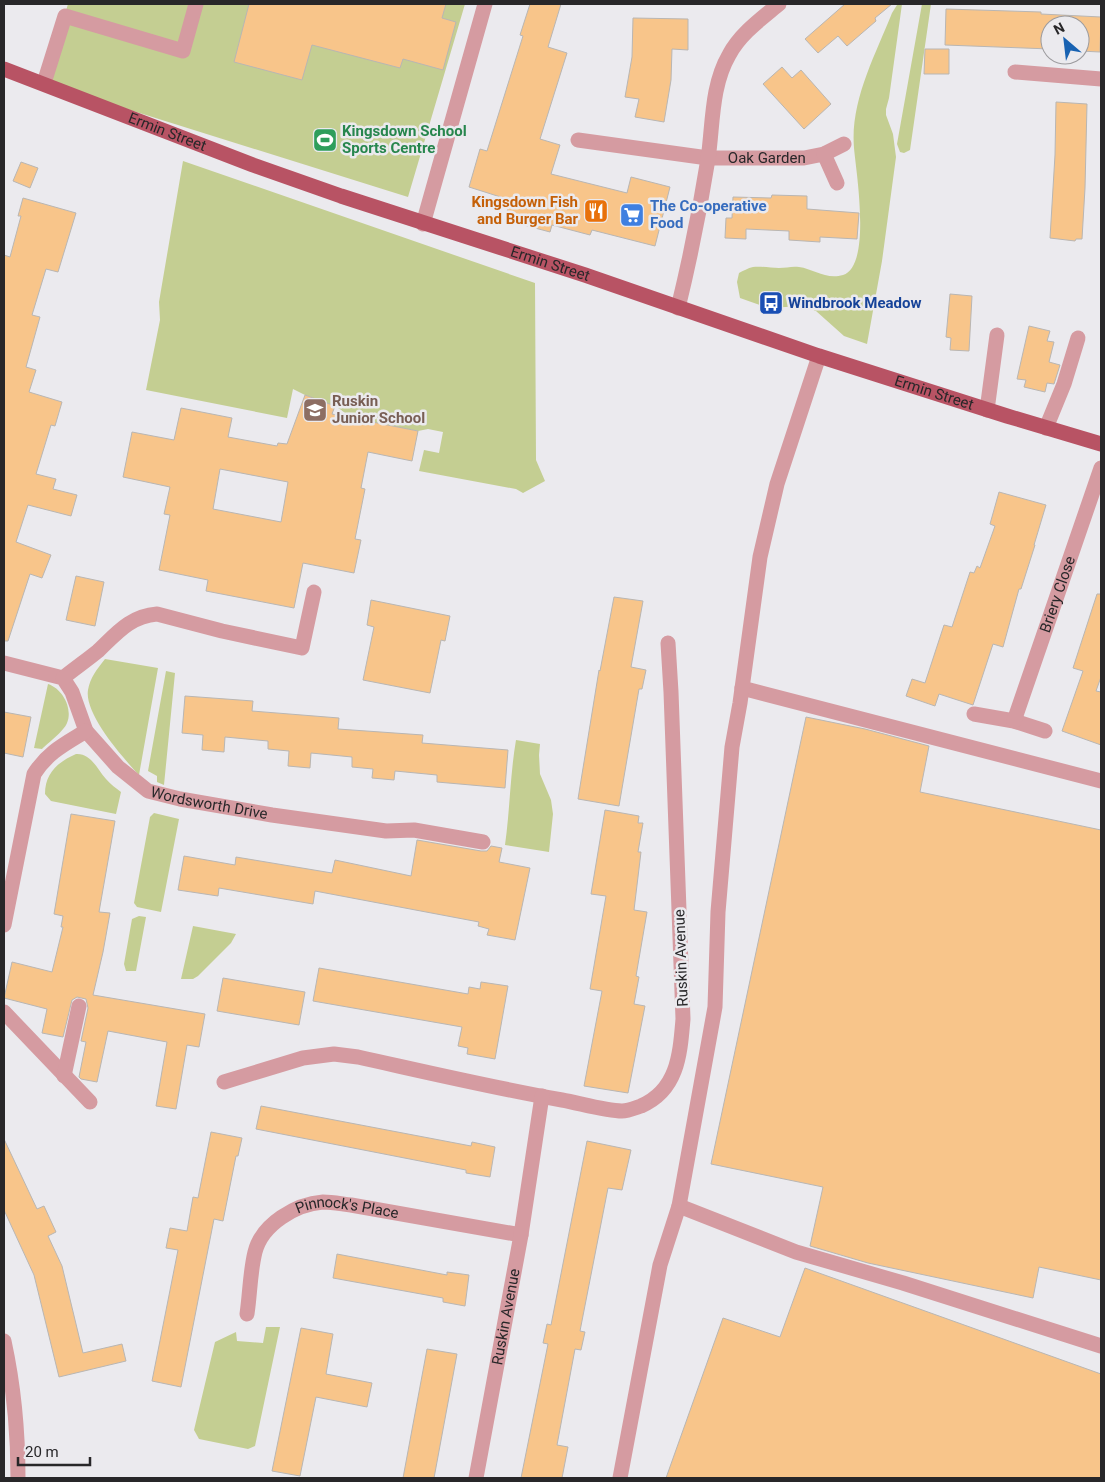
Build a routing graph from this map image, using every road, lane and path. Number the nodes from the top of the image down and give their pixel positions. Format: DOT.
graph roads {
  1 [pos="196,4"];
  2 [pos="485,4"];
  3 [pos="779,4"];
  4 [pos="4,69"];
  5 [pos="1015,72"];
  6 [pos="1101,79"];
  7 [pos="44,83"];
  8 [pos="578,140"];
  9 [pos="844,144"];
  10 [pos="824,154"];
  11 [pos="708,158"];
  12 [pos="837,183"];
  13 [pos="424,224"];
  14 [pos="678,308"];
  15 [pos="998,335"];
  16 [pos="1078,338"];
  17 [pos="819,356"];
  18 [pos="987,410"];
  19 [pos="1046,428"];
  20 [pos="1101,444"];
  21 [pos="1101,468"];
  22 [pos="314,592"];
  23 [pos="668,643"];
  24 [pos="4,663"];
  25 [pos="63,678"];
  26 [pos="742,688"];
  27 [pos="974,714"];
  28 [pos="1014,721"];
  29 [pos="86,731"];
  30 [pos="1044,732"];
  31 [pos="1101,781"];
  32 [pos="483,842"];
  33 [pos="4,925"];
  34 [pos="79,1006"];
  35 [pos="4,1012"];
  36 [pos="64,1076"];
  37 [pos="224,1082"];
  38 [pos="542,1096"];
  39 [pos="90,1102"];
  40 [pos="679,1206"];
  41 [pos="521,1235"];
  42 [pos="247,1314"];
  43 [pos="4,1341"];
  44 [pos="1101,1346"];
  45 [pos="18,1478"];
  46 [pos="476,1478"];
  47 [pos="620,1478"];
  1 -- 7 [label="street"];
  2 -- 13 [label="street"];
  3 -- 11 [label="street"];
  4 -- 7 [label="main road, Ermin Street"];
  5 -- 6 [label="street"];
  7 -- 13 [label="main road, Ermin Street"];
  8 -- 11 [label="street, Oak Garden"];
  9 -- 10 [label="street, Oak Garden"];
  10 -- 11 [label="street, Oak Garden"];
  10 -- 12 [label="street, Oak Garden"];
  11 -- 14 [label="street"];
  13 -- 14 [label="main road, Ermin Street"];
  14 -- 17 [label="main road, Ermin Street"];
  15 -- 18 [label="street"];
  16 -- 19 [label="street"];
  17 -- 18 [label="main road, Ermin Street"];
  17 -- 26 [label="street"];
  18 -- 19 [label="main road, Ermin Street"];
  19 -- 20 [label="main road, Ermin Street"];
  21 -- 28 [label="street, Briery Close"];
  22 -- 25 [label="street"];
  23 -- 38 [label="street, Ruskin Avenue"];
  24 -- 25 [label="street"];
  25 -- 29 [label="street, Wordsworth Drive"];
  26 -- 31 [label="street"];
  26 -- 40 [label="street"];
  27 -- 28 [label="street"];
  28 -- 30 [label="street"];
  29 -- 32 [label="street, Wordsworth Drive"];
  29 -- 33 [label="street"];
  34 -- 36 [label="street"];
  35 -- 36 [label="street"];
  36 -- 39 [label="street"];
  37 -- 38 [label="street, Ruskin Avenue"];
  38 -- 41 [label="street, Ruskin Avenue"];
  40 -- 44 [label="street"];
  40 -- 47 [label="street"];
  41 -- 42 [label="street, Pinnock's Place"];
  41 -- 46 [label="street, Ruskin Avenue"];
  43 -- 45 [label="street"];
}
